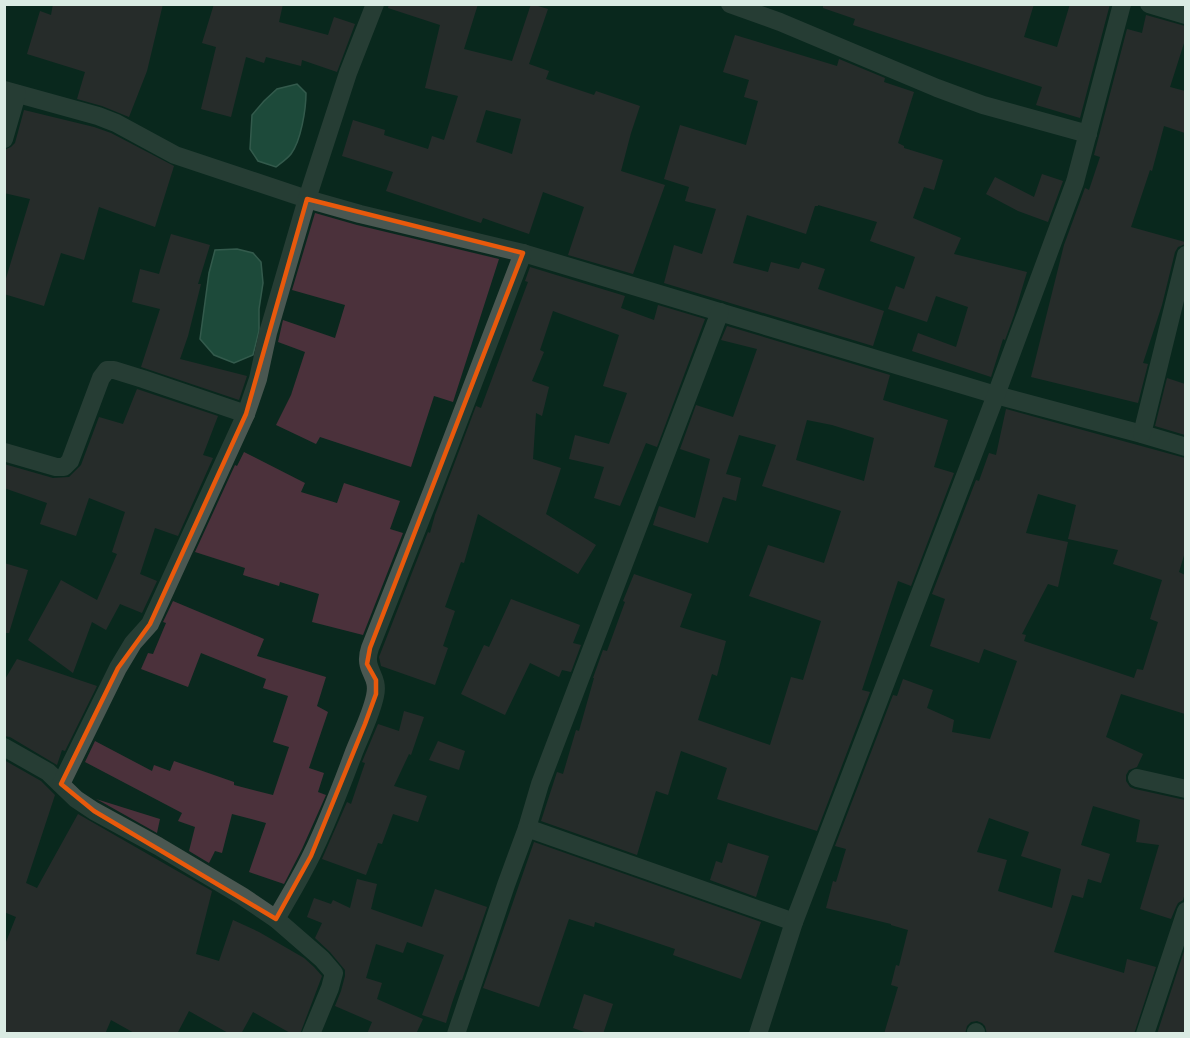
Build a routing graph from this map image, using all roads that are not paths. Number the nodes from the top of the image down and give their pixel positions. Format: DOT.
graph roads {
  1 [pos="375,4"];
  2 [pos="730,4"];
  3 [pos="1122,4"];
  4 [pos="1149,4"];
  5 [pos="1185,15"];
  6 [pos="11,92"];
  7 [pos="1088,134"];
  8 [pos="4,139"];
  9 [pos="307,199"];
  10 [pos="524,253"];
  11 [pos="1185,255"];
  12 [pos="720,312"];
  13 [pos="996,395"];
  14 [pos="246,414"];
  15 [pos="1142,434"];
  16 [pos="1185,447"];
  17 [pos="6,457"];
  18 [pos="4,747"];
  19 [pos="1137,778"];
  20 [pos="61,784"];
  21 [pos="1185,789"];
  22 [pos="527,828"];
  23 [pos="1185,911"];
  24 [pos="276,919"];
  25 [pos="794,922"];
  26 [pos="311,1034"];
  27 [pos="456,1034"];
  28 [pos="758,1034"];
  29 [pos="1144,1034"];
  1 -- 9 [label="street"];
  2 -- 7 [label="street"];
  3 -- 7 [label="street"];
  4 -- 5 [label="street"];
  6 -- 8 [label="street"];
  6 -- 9 [label="street"];
  7 -- 13 [label="street"];
  9 -- 10 [label="street"];
  9 -- 14 [label="street"];
  10 -- 12 [label="street"];
  10 -- 24 [label="street"];
  11 -- 15 [label="street"];
  12 -- 13 [label="street"];
  12 -- 22 [label="street"];
  13 -- 15 [label="street"];
  13 -- 25 [label="street"];
  14 -- 17 [label="street"];
  14 -- 20 [label="street"];
  15 -- 16 [label="street"];
  18 -- 20 [label="street"];
  19 -- 21 [label="street"];
  20 -- 24 [label="street"];
  22 -- 25 [label="street"];
  22 -- 27 [label="street"];
  23 -- 29 [label="street"];
  24 -- 26 [label="street"];
  25 -- 28 [label="street"];
}
